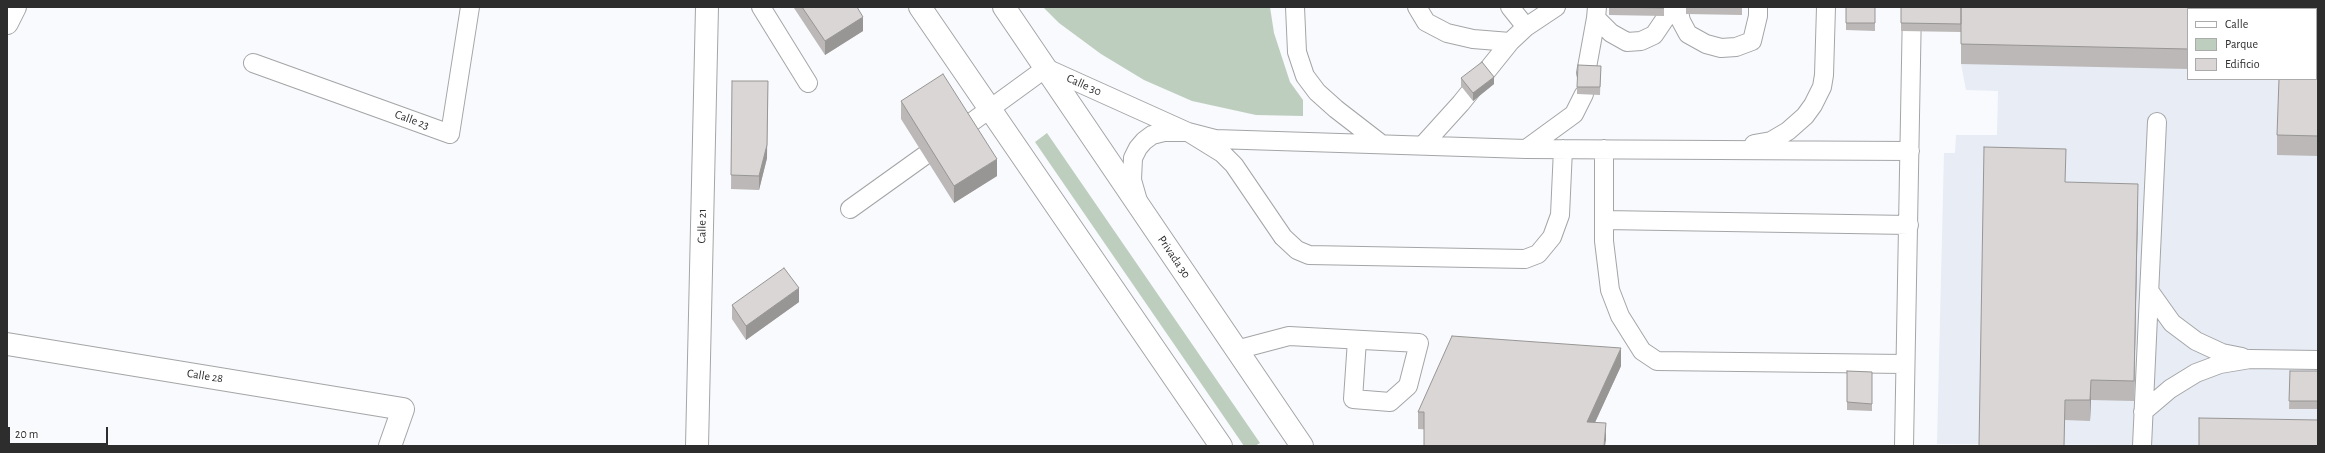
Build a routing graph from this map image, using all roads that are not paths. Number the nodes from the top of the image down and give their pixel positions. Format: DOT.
graph roads {
  1 [pos="15,7"];
  2 [pos="470,7"];
  3 [pos="707,7"];
  4 [pos="761,7"];
  5 [pos="920,7"];
  6 [pos="1004,7"];
  7 [pos="1295,7"];
  8 [pos="1417,7"];
  9 [pos="1510,7"];
  10 [pos="1556,7"];
  11 [pos="1673,7"];
  12 [pos="1678,7"];
  13 [pos="1758,7"];
  14 [pos="1826,7"];
  15 [pos="1912,7"];
  16 [pos="1597,13"];
  17 [pos="7,23"];
  18 [pos="1526,27"];
  19 [pos="1510,42"];
  20 [pos="253,64"];
  21 [pos="1046,68"];
  22 [pos="1586,73"];
  23 [pos="808,83"];
  24 [pos="1584,94"];
  25 [pos="990,109"];
  26 [pos="2156,122"];
  27 [pos="965,127"];
  28 [pos="1188,132"];
  29 [pos="1380,143"];
  30 [pos="1423,144"];
  31 [pos="1526,149"];
  32 [pos="1563,149"];
  33 [pos="1604,150"];
  34 [pos="1716,150"];
  35 [pos="1910,151"];
  36 [pos="924,156"];
  37 [pos="850,209"];
  38 [pos="1145,215"];
  39 [pos="1605,220"];
  40 [pos="1908,225"];
  41 [pos="2150,292"];
  42 [pos="1357,340"];
  43 [pos="7,344"];
  44 [pos="1236,350"];
  45 [pos="2250,359"];
  46 [pos="2318,360"];
  47 [pos="1904,364"];
  48 [pos="2143,412"];
  49 [pos="1294,443"];
  50 [pos="390,446"];
  51 [pos="697,446"];
  52 [pos="1221,446"];
  53 [pos="1904,446"];
  54 [pos="2142,446"];
  1 -- 17 [label="street"];
  2 -- 20 [label="lane, Calle 23"];
  3 -- 51 [label="street, Calle 21"];
  4 -- 23 [label="lane"];
  5 -- 25 [label="street"];
  6 -- 21 [label="street"];
  7 -- 29 [label="lane"];
  8 -- 19 [label="lane"];
  9 -- 18 [label="lane"];
  10 -- 18 [label="lane"];
  11 -- 16 [label="lane"];
  12 -- 13 [label="lane"];
  14 -- 34 [label="lane"];
  15 -- 35 [label="lane"];
  16 -- 22 [label="lane"];
  18 -- 19 [label="lane"];
  19 -- 30 [label="lane"];
  21 -- 25 [label="lane"];
  21 -- 28 [label="lane, Calle 30"];
  21 -- 38 [label="street, Privada 30"];
  24 -- 31 [label="lane"];
  25 -- 27 [label="lane"];
  25 -- 52 [label="street"];
  26 -- 41 [label="lane"];
  28 -- 29 [label="lane"];
  28 -- 32 [label="lane"];
  28 -- 38 [label="lane"];
  29 -- 30 [label="lane"];
  30 -- 31 [label="lane"];
  31 -- 32 [label="lane"];
  32 -- 33 [label="lane"];
  33 -- 34 [label="lane"];
  33 -- 39 [label="lane"];
  34 -- 35 [label="lane"];
  35 -- 40 [label="lane"];
  36 -- 37 [label="lane"];
  38 -- 44 [label="street, Privada 30"];
  39 -- 40 [label="lane"];
  39 -- 47 [label="lane"];
  40 -- 47 [label="lane"];
  41 -- 45 [label="lane"];
  41 -- 48 [label="lane"];
  42 -- 42 [label="lane"];
  42 -- 44 [label="lane"];
  43 -- 50 [label="street, Calle 28"];
  44 -- 49 [label="street, Privada 30"];
  45 -- 46 [label="lane"];
  45 -- 48 [label="lane"];
  47 -- 53 [label="lane"];
  48 -- 54 [label="lane"];
}
